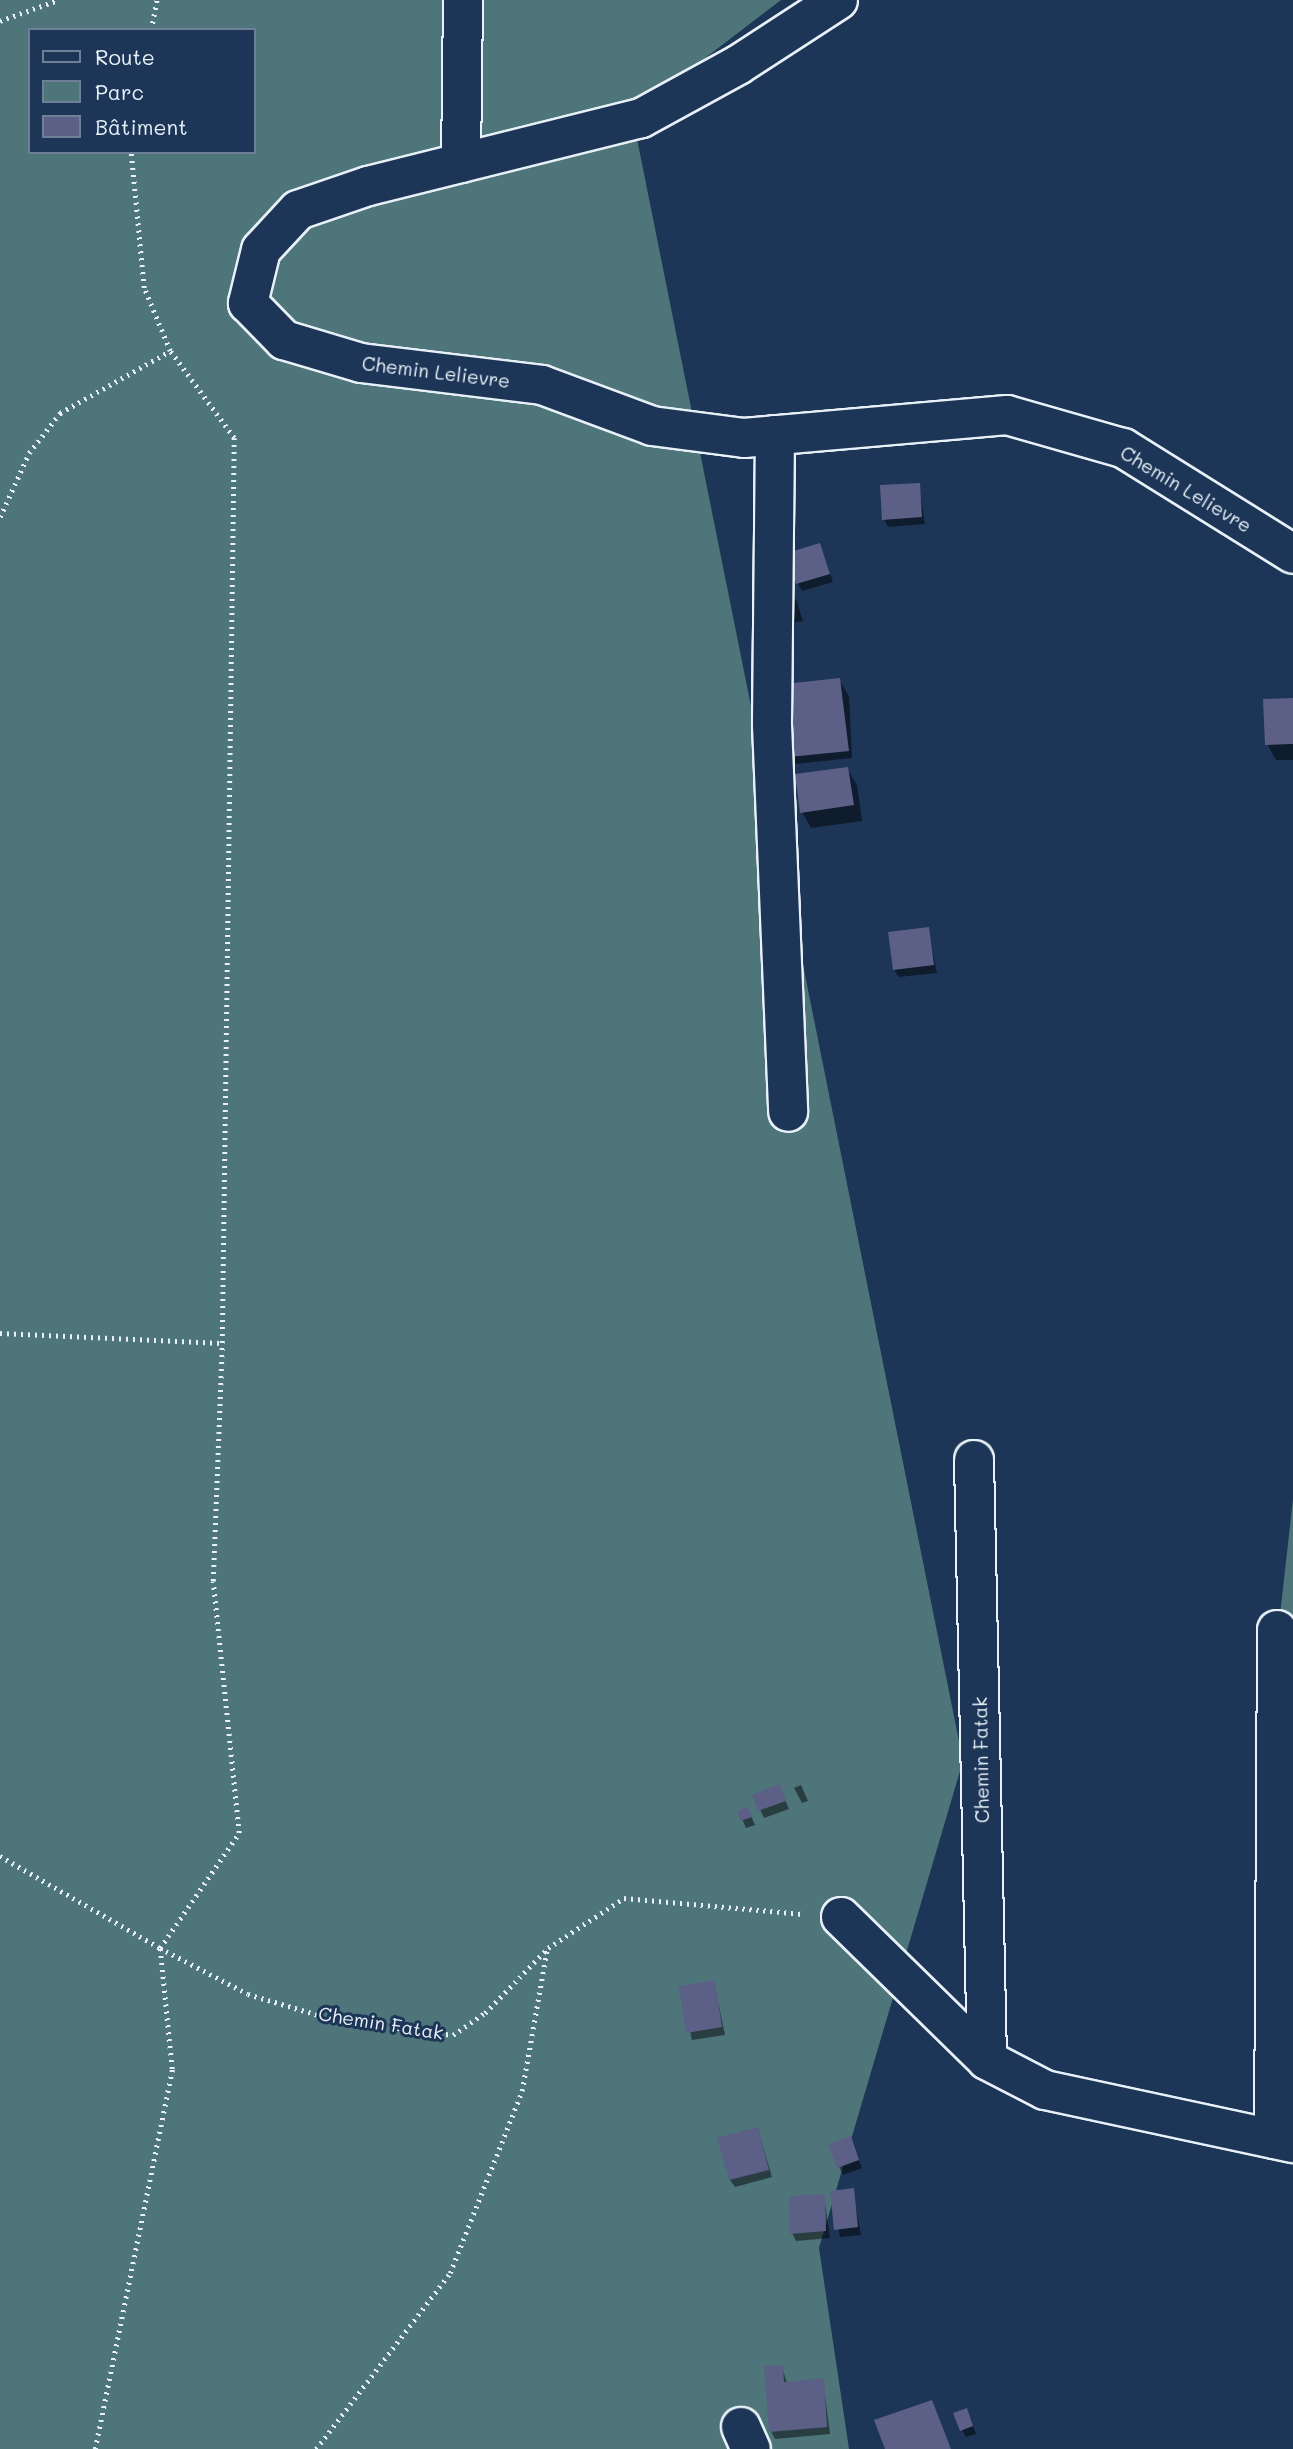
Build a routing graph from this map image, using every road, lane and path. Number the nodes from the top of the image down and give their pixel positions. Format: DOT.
graph roads {
  1 [pos="58,0"];
  2 [pos="157,0"];
  3 [pos="463,0"];
  4 [pos="838,0"];
  5 [pos="0,21"];
  6 [pos="151,28"];
  7 [pos="131,154"];
  8 [pos="461,163"];
  9 [pos="170,351"];
  10 [pos="775,435"];
  11 [pos="0,517"];
  12 [pos="1293,554"];
  13 [pos="788,1112"];
  14 [pos="0,1332"];
  15 [pos="222,1343"];
  16 [pos="974,1460"];
  17 [pos="1277,1630"];
  18 [pos="0,1856"];
  19 [pos="841,1917"];
  20 [pos="160,1948"];
  21 [pos="548,1948"];
  22 [pos="987,2060"];
  23 [pos="1283,2141"];
  24 [pos="95,2449"];
  25 [pos="316,2449"];
  1 -- 5 [label="path"];
  2 -- 6 [label="path"];
  3 -- 8 [label="street"];
  4 -- 8 [label="street, Chemin Lelievre"];
  7 -- 9 [label="path"];
  8 -- 10 [label="street, Chemin Lelievre"];
  9 -- 11 [label="path"];
  9 -- 15 [label="path"];
  10 -- 12 [label="street, Chemin Lelievre"];
  10 -- 13 [label="street"];
  14 -- 15 [label="path"];
  15 -- 20 [label="path"];
  16 -- 22 [label="street, Chemin Fatak"];
  17 -- 23 [label="street"];
  18 -- 20 [label="path, Chemin Fatak"];
  19 -- 21 [label="path, Chemin Fatak"];
  19 -- 22 [label="street"];
  20 -- 21 [label="path, Chemin Fatak"];
  20 -- 24 [label="path"];
  21 -- 25 [label="path"];
  22 -- 23 [label="street"];
}
